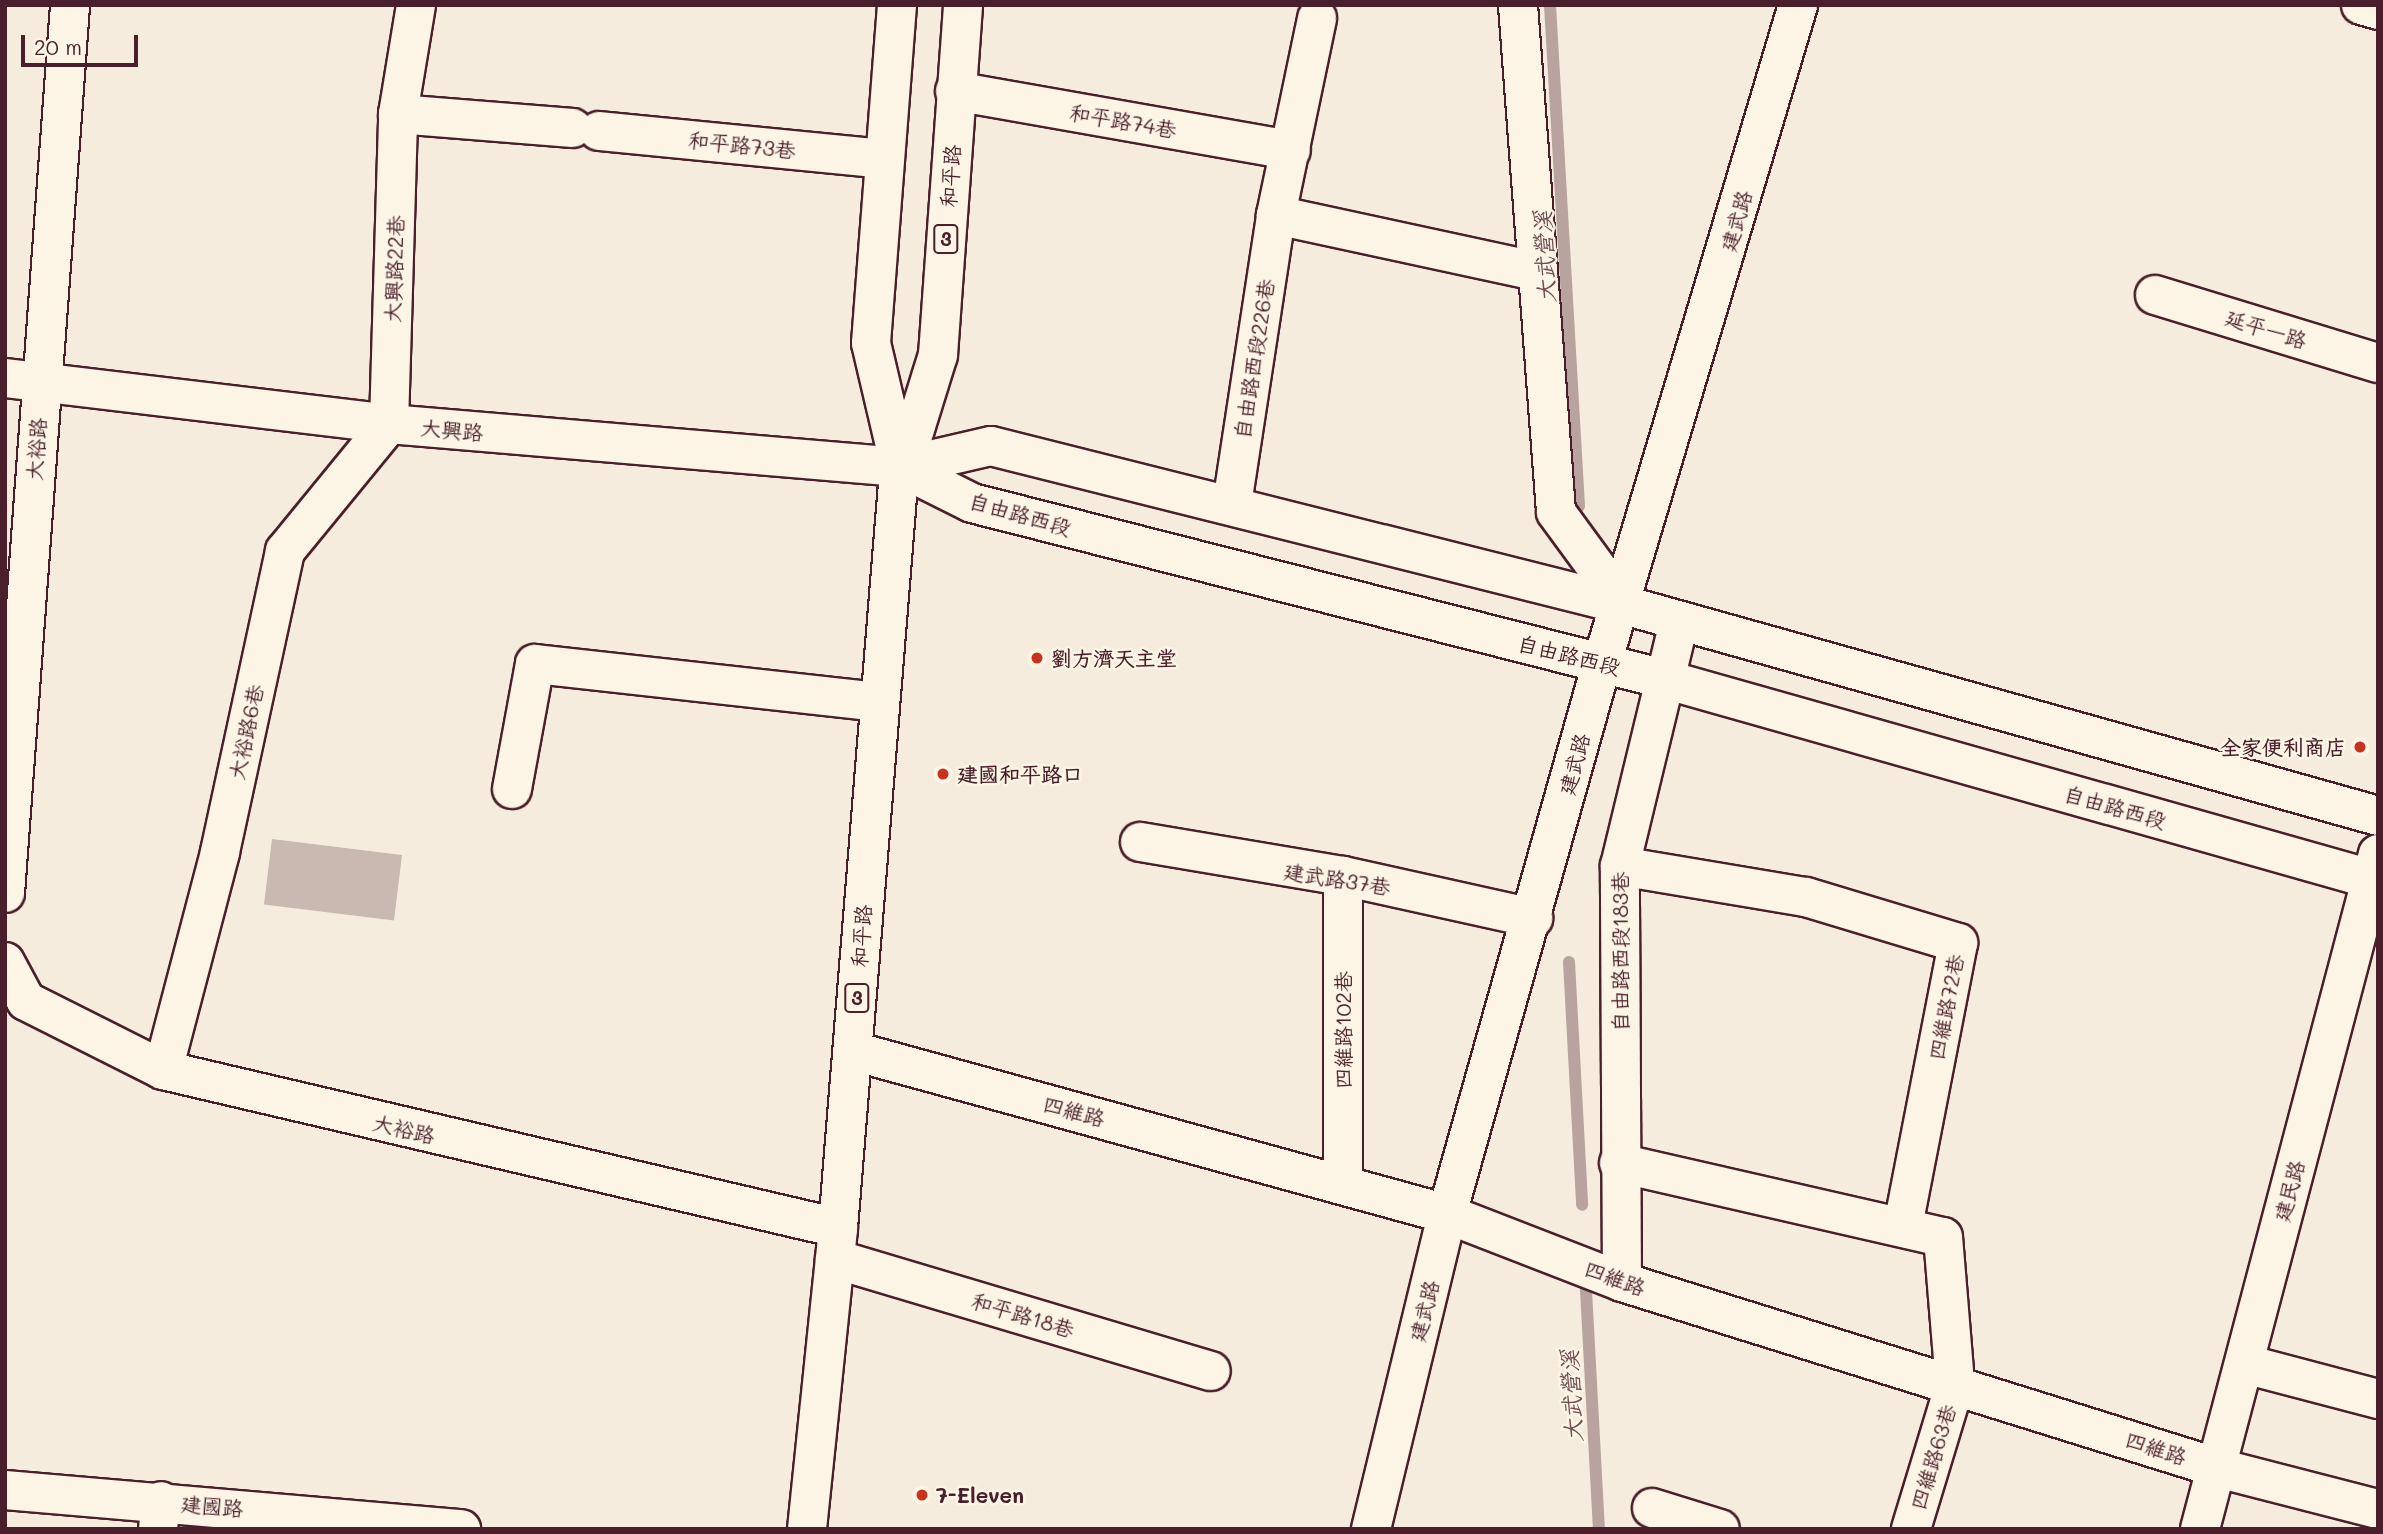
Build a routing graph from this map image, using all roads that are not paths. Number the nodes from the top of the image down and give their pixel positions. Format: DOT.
graph roads {
  1 [pos="70,5"];
  2 [pos="416,5"];
  3 [pos="897,5"];
  4 [pos="962,5"];
  5 [pos="1518,5"];
  6 [pos="1798,5"];
  7 [pos="2361,5"];
  8 [pos="2378,9"];
  9 [pos="1317,18"];
  10 [pos="955,91"];
  11 [pos="398,114"];
  12 [pos="1291,150"];
  13 [pos="885,159"];
  14 [pos="1276,215"];
  15 [pos="1535,271"];
  16 [pos="2155,295"];
  17 [pos="2378,363"];
  18 [pos="23,381"];
  19 [pos="389,424"];
  20 [pos="900,467"];
  21 [pos="1232,504"];
  22 [pos="1624,605"];
  23 [pos="1679,622"];
  24 [pos="1602,663"];
  25 [pos="1664,679"];
  26 [pos="879,702"];
  27 [pos="512,789"];
  28 [pos="2378,816"];
  29 [pos="1140,842"];
  30 [pos="1620,866"];
  31 [pos="2375,872"];
  32 [pos="1343,876"];
  33 [pos="5,892"];
  34 [pos="1533,918"];
  35 [pos="5,962"];
  36 [pos="853,1051"];
  37 [pos="163,1070"];
  38 [pos="1619,1163"];
  39 [pos="1343,1183"];
  40 [pos="1447,1214"];
  41 [pos="1903,1226"];
  42 [pos="836,1243"];
  43 [pos="1597,1273"];
  44 [pos="2245,1364"];
  45 [pos="1211,1371"];
  46 [pos="1955,1384"];
  47 [pos="2378,1399"];
  48 [pos="2218,1468"];
  49 [pos="5,1490"];
  50 [pos="1651,1508"];
  51 [pos="2378,1509"];
  52 [pos="159,1515"];
  53 [pos="461,1529"];
  54 [pos="807,1529"];
  55 [pos="1371,1529"];
  56 [pos="1720,1529"];
  57 [pos="1911,1529"];
  58 [pos="2200,1529"];
  1 -- 18 [label="street, 大裕路"];
  2 -- 11 [label="street, 大興路22巷"];
  3 -- 13 [label="street, 和平路 / 3"];
  4 -- 10 [label="street, 和平路 / 3"];
  5 -- 15 [label="street"];
  6 -- 22 [label="street, 建武路"];
  7 -- 8 [label="street"];
  9 -- 12 [label="street, 自由路西段226巷"];
  10 -- 12 [label="street, 和平路74巷"];
  10 -- 20 [label="street, 和平路 / 3"];
  11 -- 13 [label="street, 和平路73巷"];
  11 -- 19 [label="street, 大興路22巷"];
  12 -- 14 [label="street, 自由路西段226巷"];
  13 -- 20 [label="street, 和平路 / 3"];
  14 -- 15 [label="street"];
  14 -- 21 [label="street, 自由路西段226巷"];
  15 -- 22 [label="street"];
  16 -- 17 [label="street, 延平一路"];
  18 -- 19 [label="street, 大興路"];
  18 -- 33 [label="street, 大裕路"];
  19 -- 20 [label="street, 大興路"];
  19 -- 37 [label="street, 大裕路6巷"];
  20 -- 21 [label="street"];
  20 -- 24 [label="street, 自由路西段"];
  20 -- 26 [label="street, 和平路 / 3"];
  21 -- 22 [label="street"];
  22 -- 23 [label="street"];
  22 -- 24 [label="street, 建武路"];
  23 -- 25 [label="street, 自由路西段183巷"];
  23 -- 28 [label="street"];
  24 -- 25 [label="street, 自由路西段"];
  24 -- 34 [label="street, 建武路"];
  25 -- 30 [label="street, 自由路西段183巷"];
  25 -- 31 [label="street, 自由路西段"];
  26 -- 27 [label="street"];
  26 -- 36 [label="street, 和平路 / 3"];
  29 -- 32 [label="street, 建武路37巷"];
  30 -- 38 [label="street, 自由路西段183巷"];
  30 -- 41 [label="street, 四維路72巷"];
  31 -- 44 [label="street, 建民路"];
  32 -- 34 [label="street, 建武路37巷"];
  32 -- 39 [label="street, 四維路102巷"];
  34 -- 40 [label="street, 建武路"];
  35 -- 37 [label="street, 大裕路"];
  36 -- 39 [label="street, 四維路"];
  36 -- 42 [label="street, 和平路 / 3"];
  37 -- 42 [label="street, 大裕路"];
  38 -- 41 [label="street"];
  38 -- 43 [label="street, 自由路西段183巷"];
  39 -- 40 [label="street, 四維路"];
  40 -- 43 [label="street, 四維路"];
  40 -- 55 [label="street, 建武路"];
  41 -- 46 [label="street"];
  42 -- 45 [label="street, 和平路18巷"];
  42 -- 54 [label="street, 和平路 / 3"];
  43 -- 46 [label="street, 四維路"];
  44 -- 47 [label="street"];
  44 -- 48 [label="street, 建民路"];
  46 -- 48 [label="street, 四維路"];
  46 -- 57 [label="street, 四維路63巷"];
  48 -- 51 [label="street, 四維路"];
  48 -- 58 [label="street, 建民路"];
  49 -- 52 [label="street, 建國路"];
  50 -- 56 [label="street"];
  52 -- 53 [label="street, 建國路"];
}
